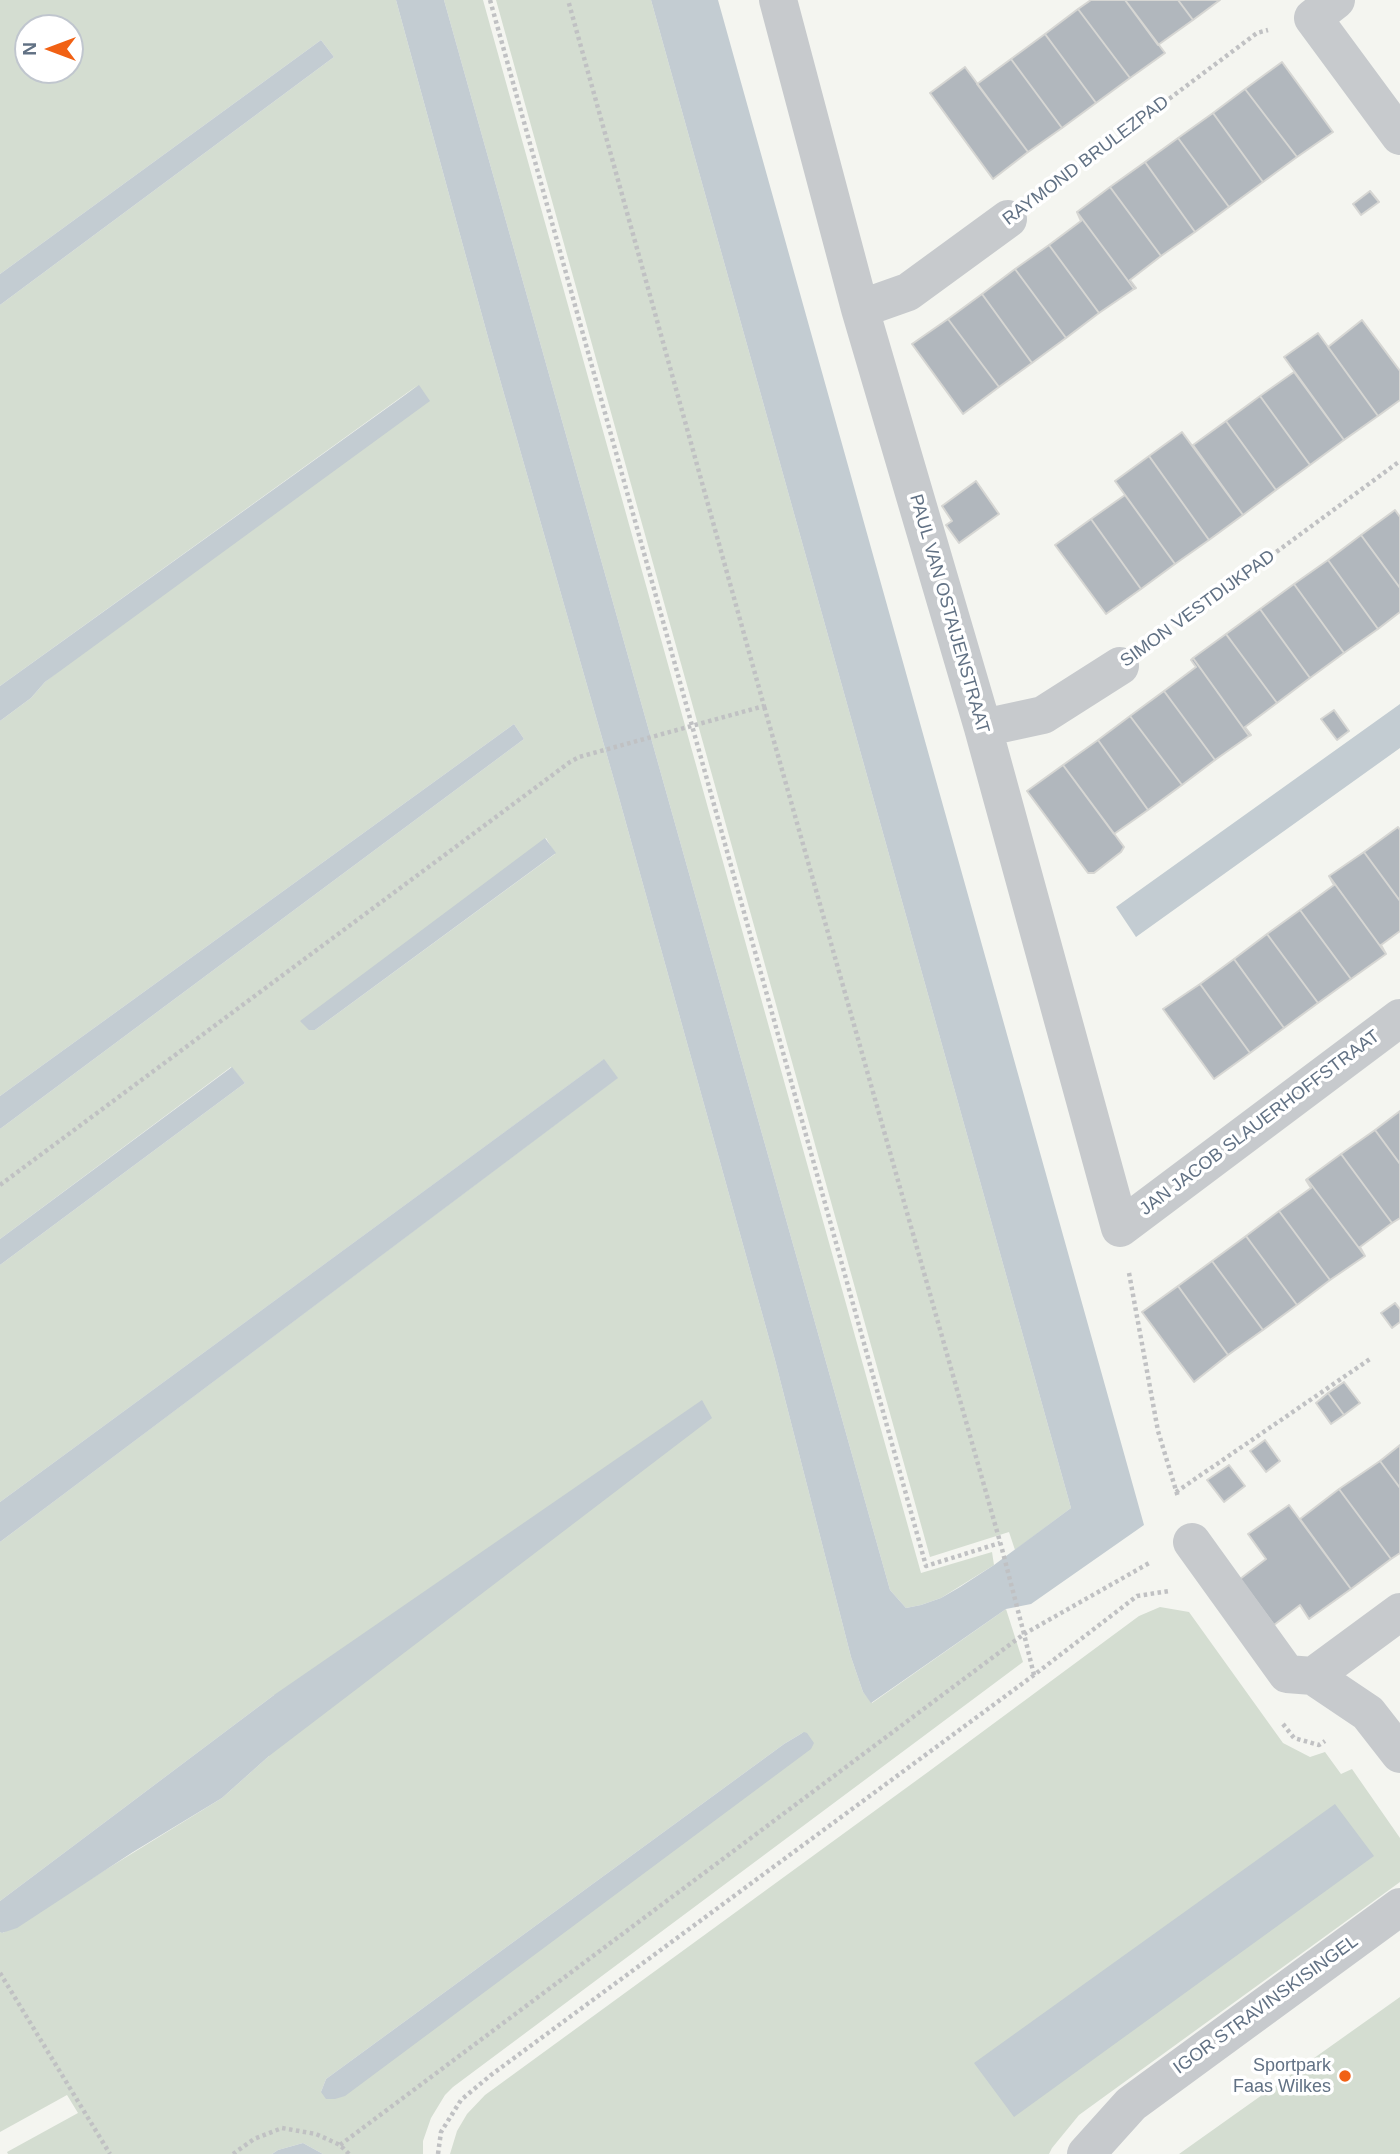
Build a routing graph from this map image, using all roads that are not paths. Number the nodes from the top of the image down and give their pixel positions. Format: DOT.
graph roads {
  1 [pos="778,0"];
  2 [pos="1324,9"];
  3 [pos="1400,136"];
  4 [pos="1008,219"];
  5 [pos="860,309"];
  6 [pos="1120,666"];
  7 [pos="983,728"];
  8 [pos="1400,1018"];
  9 [pos="1120,1228"];
  10 [pos="1192,1542"];
  11 [pos="1400,1612"];
  12 [pos="1313,1676"];
  13 [pos="1400,1754"];
  14 [pos="1400,1906"];
  15 [pos="1086,2154"];
  1 -- 5 [label="street, PAUL VAN OSTAIJENSTRAAT"];
  2 -- 3 [label="street"];
  4 -- 5 [label="street, RAYMOND BRULEZPAD"];
  5 -- 7 [label="street, PAUL VAN OSTAIJENSTRAAT"];
  6 -- 7 [label="street, SIMON VESTDIJKPAD"];
  7 -- 9 [label="street, PAUL VAN OSTAIJENSTRAAT"];
  8 -- 9 [label="street, JAN JACOB SLAUERHOFFSTRAAT"];
  10 -- 12 [label="street"];
  11 -- 12 [label="street"];
  12 -- 13 [label="street"];
  14 -- 15 [label="street, IGOR STRAVINSKISINGEL"];
}
